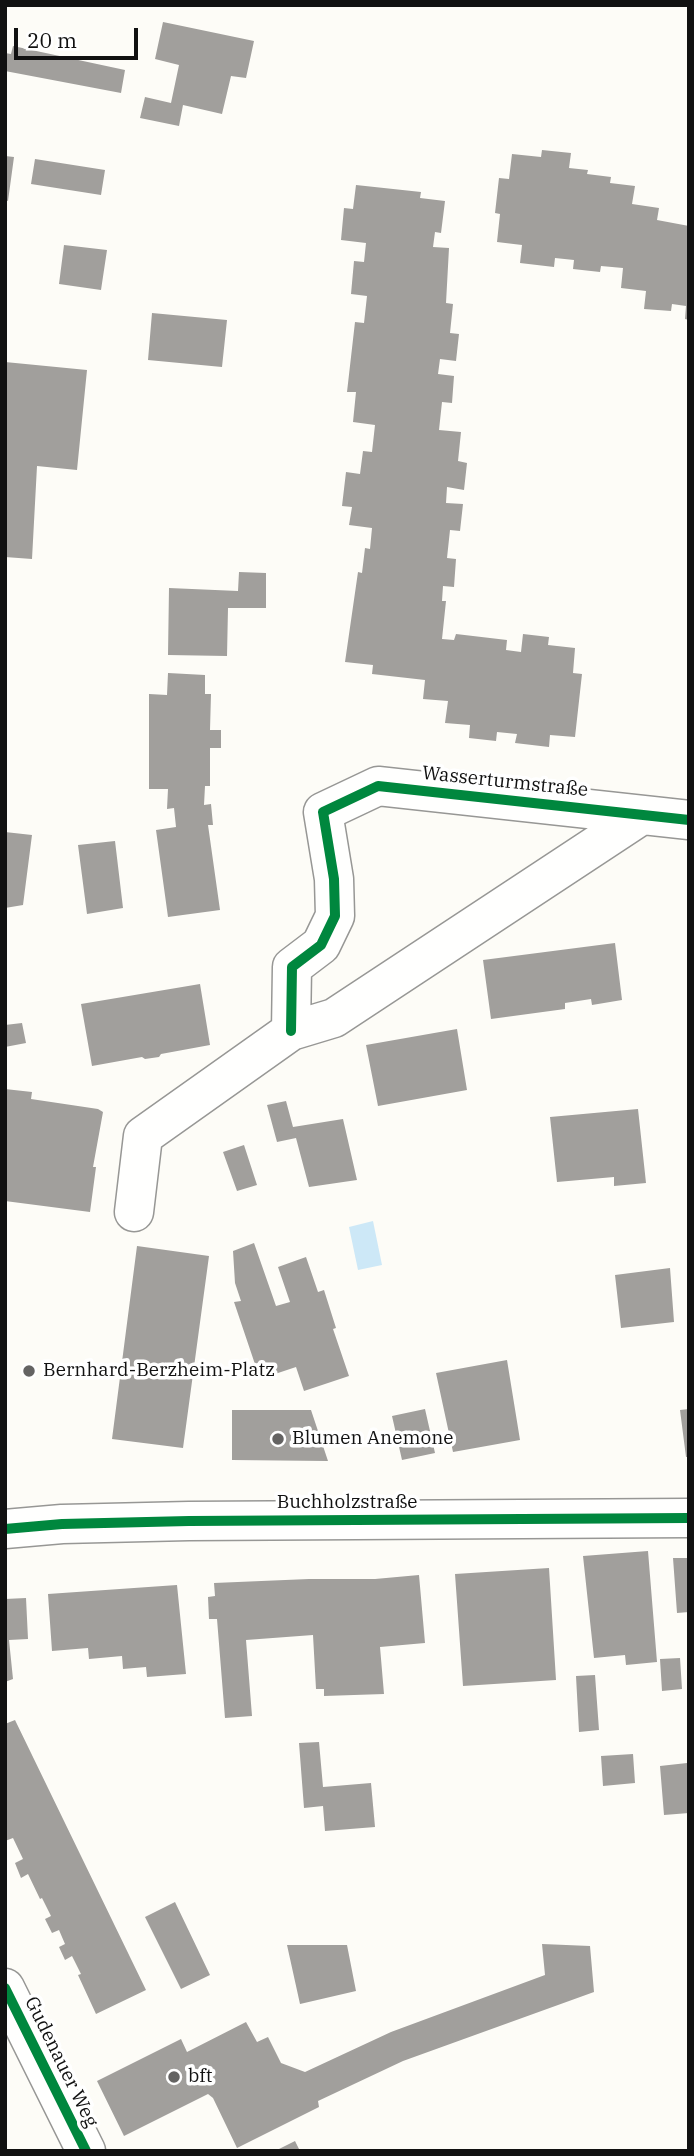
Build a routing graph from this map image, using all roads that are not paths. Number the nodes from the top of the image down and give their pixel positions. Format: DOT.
graph roads {
  1 [pos="642,815"];
  2 [pos="689,820"];
  3 [pos="291,1031"];
  4 [pos="134,1212"];
  5 [pos="689,1518"];
  6 [pos="5,1529"];
  7 [pos="5,1988"];
  8 [pos="86,2151"];
  1 -- 2 [label="street, Wasserturmstraße"];
  1 -- 3 [label="street"];
  1 -- 3 [label="street, Wasserturmstraße"];
  3 -- 4 [label="street"];
  5 -- 6 [label="street, Buchholzstraße"];
  7 -- 8 [label="street, Gudenauer Weg"];
}
